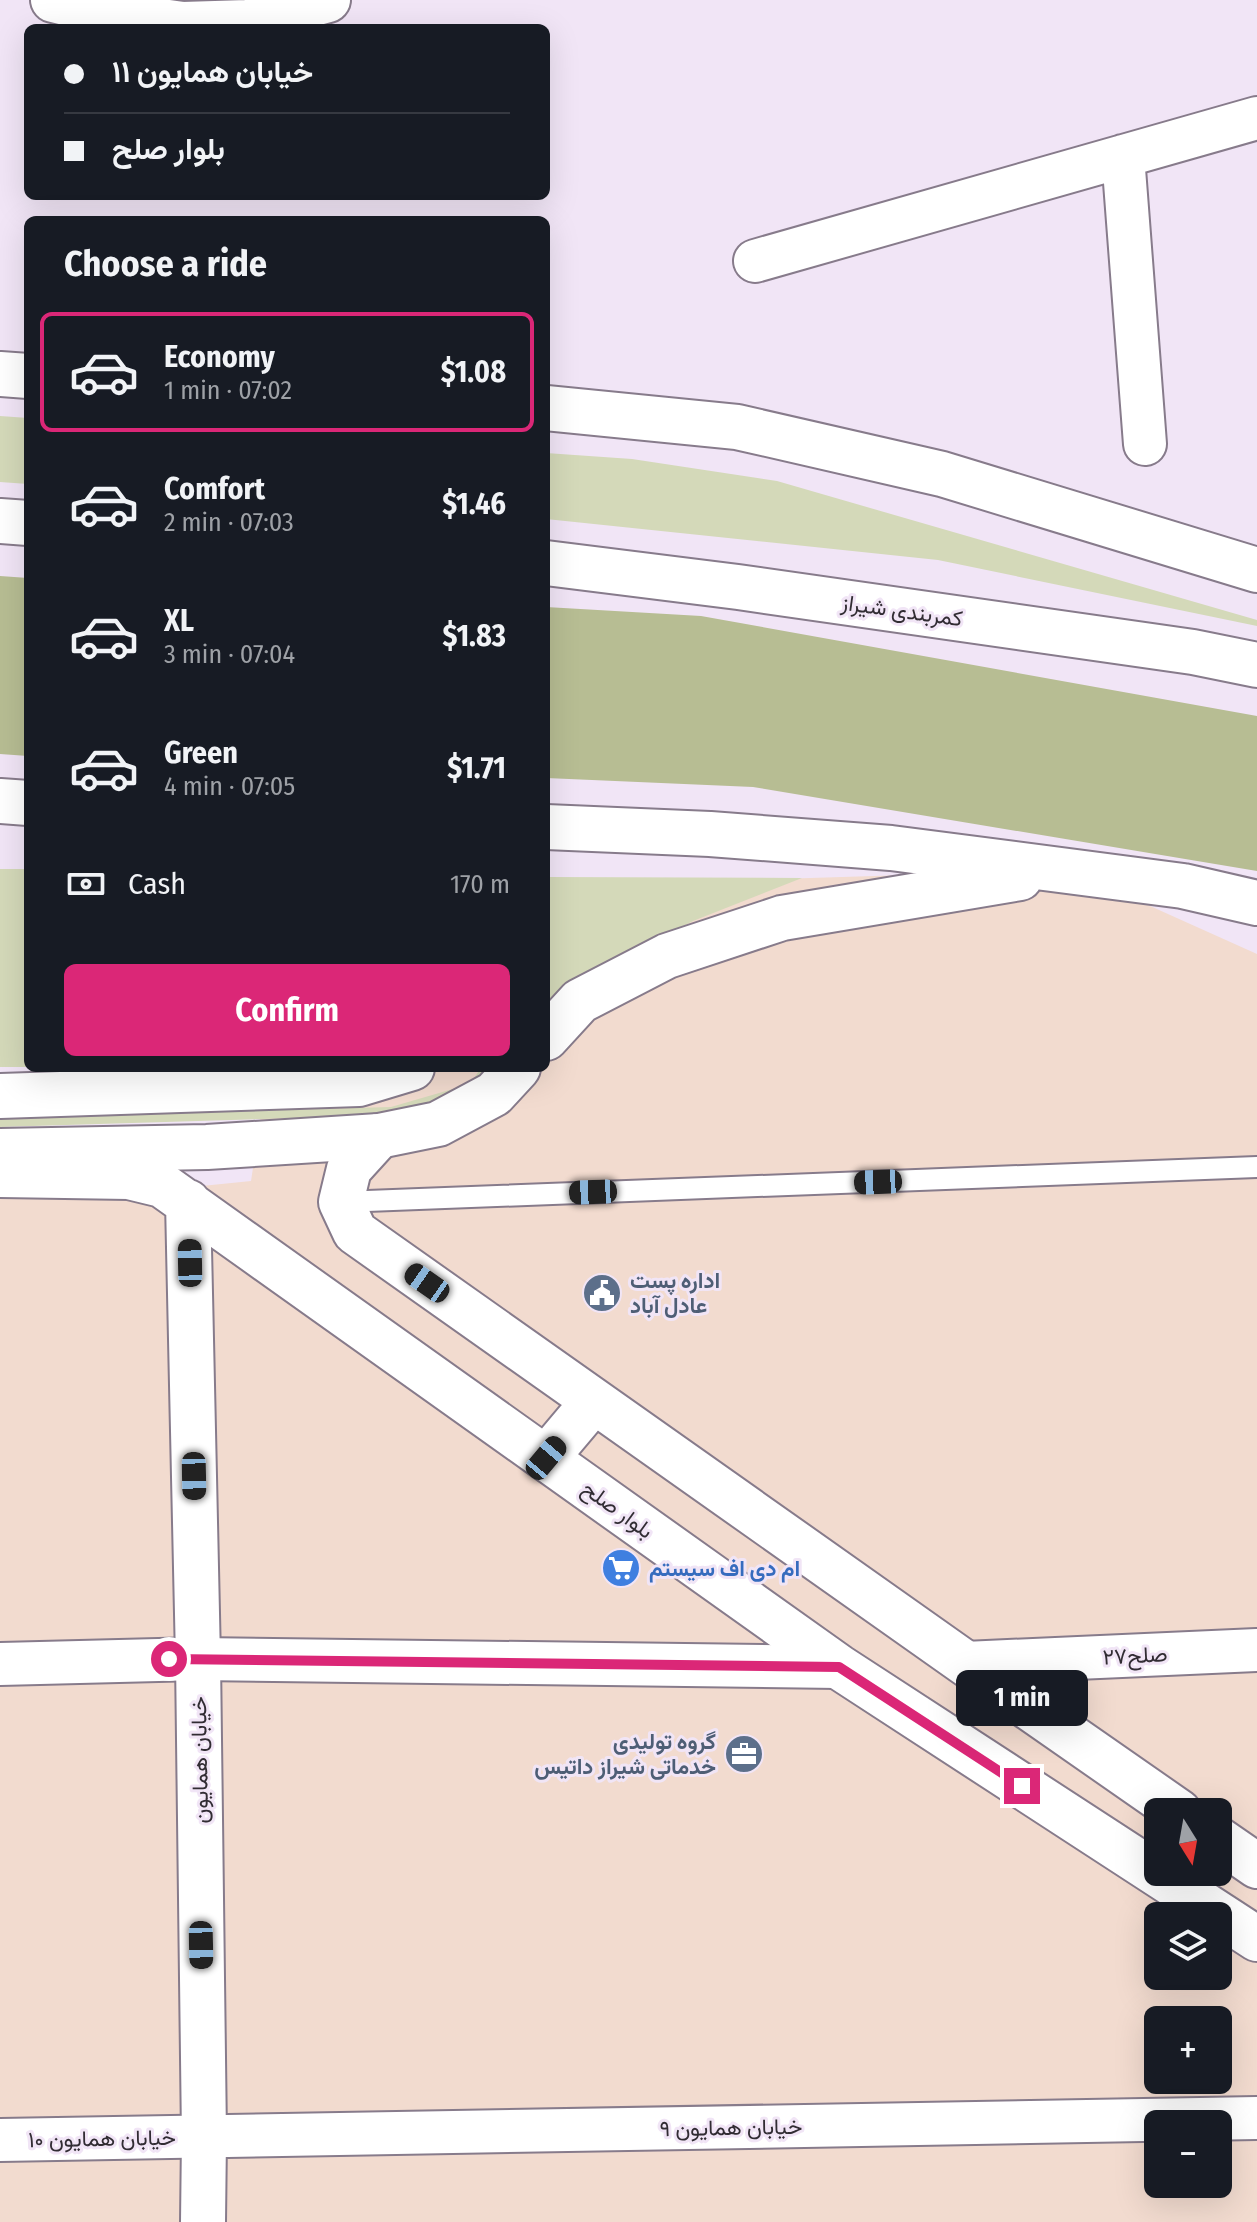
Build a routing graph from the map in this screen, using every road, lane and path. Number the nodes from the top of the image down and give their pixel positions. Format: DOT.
graph roads {
  1 [pos="53,0"];
  2 [pos="328,0"];
  3 [pos="1257,118"];
  4 [pos="1123,156"];
  5 [pos="755,261"];
  6 [pos="0,374"];
  7 [pos="24,376"];
  8 [pos="550,408"];
  9 [pos="1145,444"];
  10 [pos="0,521"];
  11 [pos="24,523"];
  12 [pos="550,564"];
  13 [pos="1257,570"];
  14 [pos="1257,665"];
  15 [pos="0,801"];
  16 [pos="24,803"];
  17 [pos="550,827"];
  18 [pos="1070,870"];
  19 [pos="1257,903"];
  20 [pos="550,1034"];
  21 [pos="399,1072"];
  22 [pos="514,1072"];
  23 [pos="0,1096"];
  24 [pos="379,1136"];
  25 [pos="0,1151"];
  26 [pos="1257,1167"];
  27 [pos="0,1175"];
  28 [pos="188,1202"];
  29 [pos="341,1202"];
  30 [pos="594,1401"];
  31 [pos="546,1458"];
  32 [pos="1257,1650"];
  33 [pos="198,1659"];
  34 [pos="965,1663"];
  35 [pos="0,1664"];
  36 [pos="839,1667"];
  37 [pos="1159,1798"];
  38 [pos="1232,1849"];
  39 [pos="1257,1866"];
  40 [pos="1257,1939"];
  41 [pos="1257,2118"];
  42 [pos="204,2137"];
  43 [pos="0,2140"];
  44 [pos="203,2222"];
  1 -- 2 [label="main road"];
  3 -- 4 [label="street"];
  4 -- 5 [label="street"];
  4 -- 9 [label="street"];
  6 -- 7 [label="main road"];
  8 -- 13 [label="main road"];
  10 -- 11 [label="main road"];
  12 -- 14 [label="main road, کمربندی شیراز"];
  15 -- 16 [label="main road"];
  17 -- 18 [label="main road"];
  18 -- 19 [label="main road"];
  18 -- 20 [label="main road"];
  21 -- 23 [label="main road"];
  22 -- 24 [label="main road"];
  24 -- 25 [label="main road"];
  24 -- 29 [label="main road"];
  26 -- 29 [label="lane"];
  27 -- 28 [label="main road, بلوار صلح"];
  28 -- 31 [label="main road, بلوار صلح"];
  28 -- 33 [label="main road, خیابان همایون"];
  29 -- 30 [label="main road"];
  30 -- 31 [label="main road"];
  30 -- 34 [label="main road"];
  31 -- 36 [label="main road, بلوار صلح"];
  32 -- 34 [label="street, صلح۲۷"];
  33 -- 35 [label="street"];
  33 -- 36 [label="street"];
  33 -- 42 [label="main road, خیابان همایون"];
  34 -- 37 [label="main road"];
  36 -- 40 [label="main road, بلوار صلح"];
  38 -- 39 [label="main road"];
  41 -- 42 [label="street, خیابان همایون ۹"];
  42 -- 43 [label="street, خیابان همایون ۱۰"];
  42 -- 44 [label="main road, خیابان همایون"];
}
